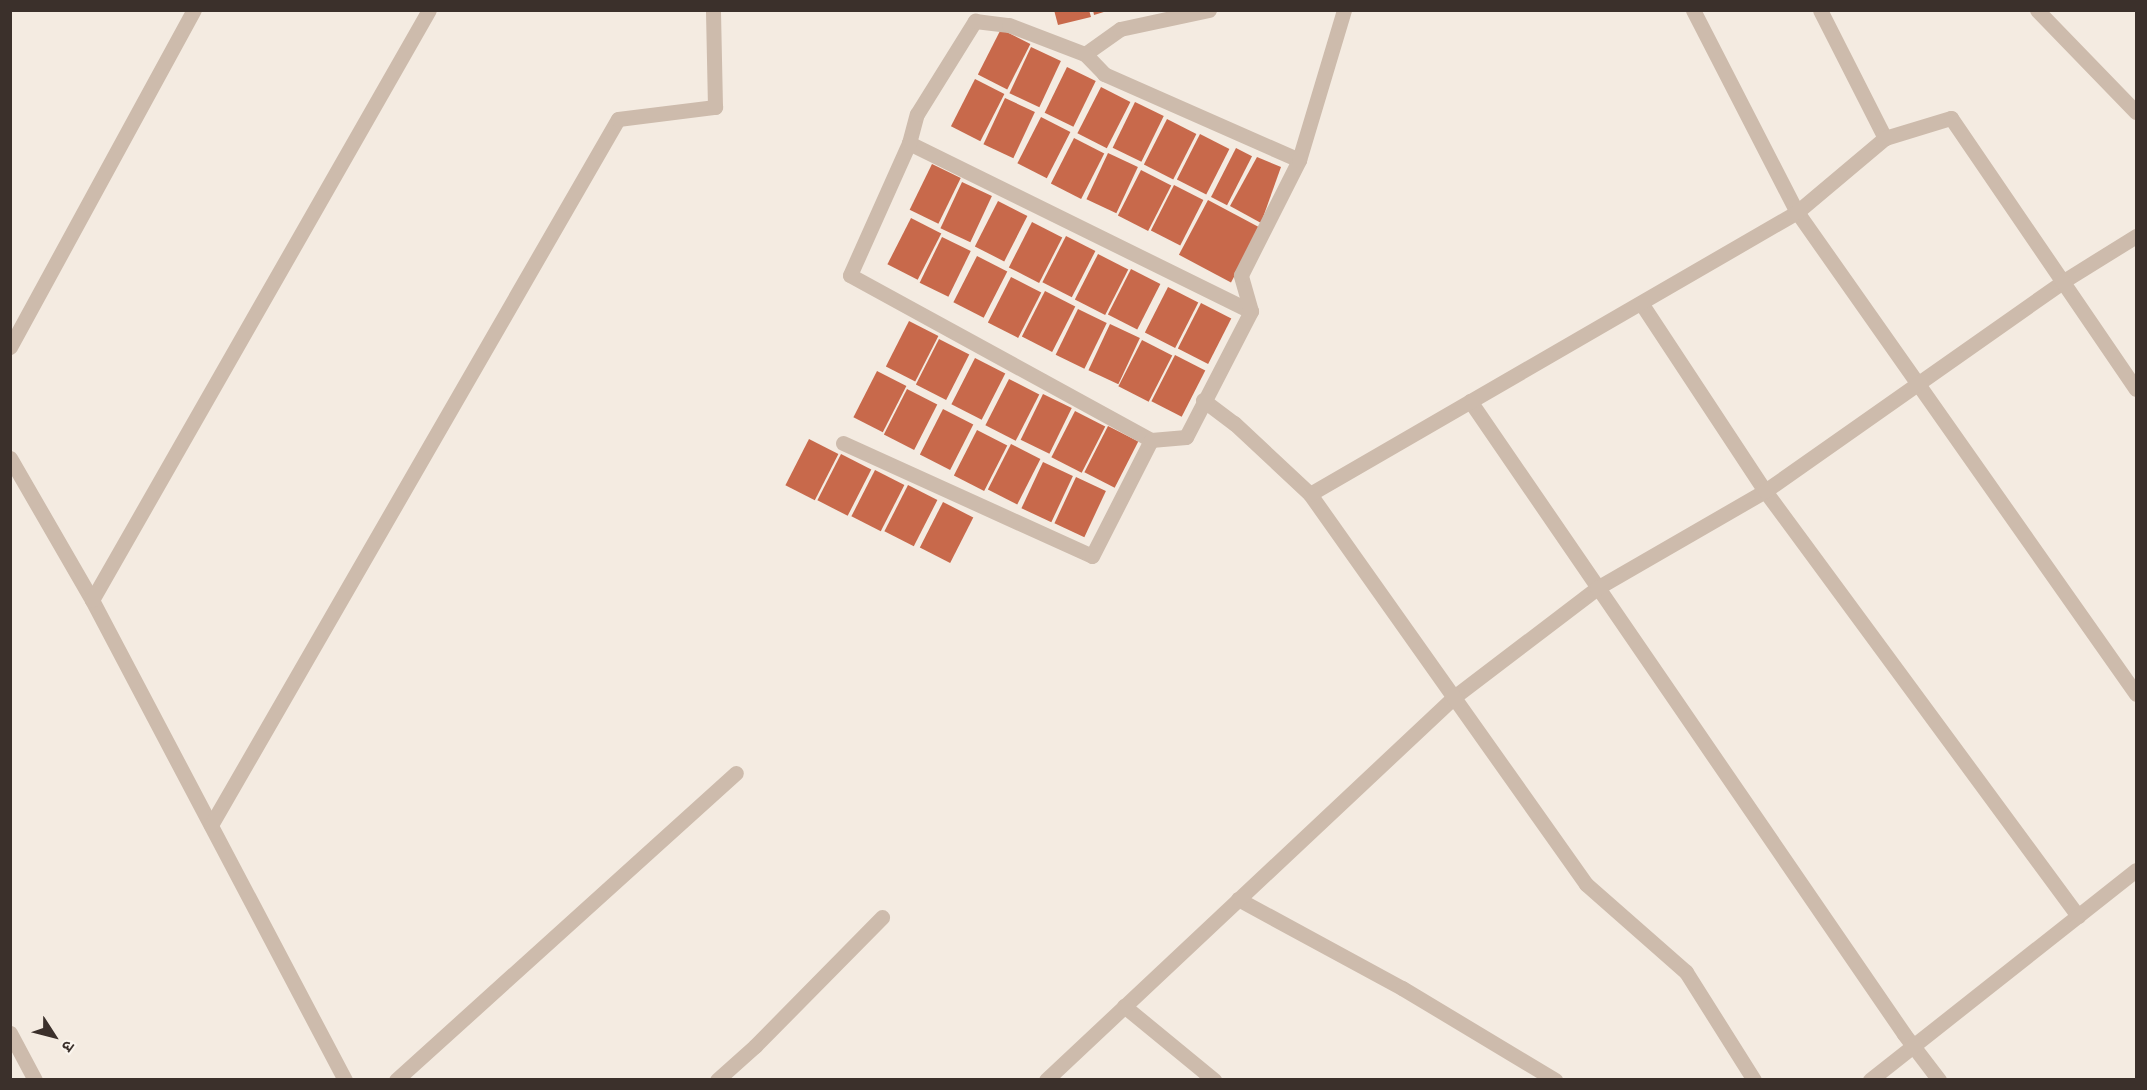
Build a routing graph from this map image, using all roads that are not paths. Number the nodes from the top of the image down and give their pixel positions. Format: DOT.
graph roads {
  1 [pos="194,10"];
  2 [pos="429,10"];
  3 [pos="713,10"];
  4 [pos="1209,10"];
  5 [pos="1344,10"];
  6 [pos="1693,10"];
  7 [pos="1820,10"];
  8 [pos="2037,10"];
  9 [pos="1085,54"];
  10 [pos="2136,112"];
  11 [pos="1885,138"];
  12 [pos="909,143"];
  13 [pos="1299,160"];
  14 [pos="1797,213"];
  15 [pos="2136,236"];
  16 [pos="2062,282"];
  17 [pos="1641,303"];
  18 [pos="1251,311"];
  19 [pos="10,347"];
  20 [pos="1915,383"];
  21 [pos="2136,389"];
  22 [pos="1203,400"];
  23 [pos="1470,401"];
  24 [pos="1151,440"];
  25 [pos="843,443"];
  26 [pos="10,458"];
  27 [pos="1765,491"];
  28 [pos="1310,494"];
  29 [pos="1597,588"];
  30 [pos="92,600"];
  31 [pos="2136,694"];
  32 [pos="1454,697"];
  33 [pos="736,773"];
  34 [pos="211,825"];
  35 [pos="2136,870"];
  36 [pos="1238,899"];
  37 [pos="2078,916"];
  38 [pos="882,917"];
  39 [pos="1124,1006"];
  40 [pos="10,1034"];
  41 [pos="1913,1046"];
  42 [pos="34,1080"];
  43 [pos="345,1080"];
  44 [pos="396,1080"];
  45 [pos="717,1080"];
  46 [pos="1046,1080"];
  47 [pos="1214,1080"];
  48 [pos="1555,1080"];
  49 [pos="1754,1080"];
  50 [pos="1870,1080"];
  51 [pos="1939,1080"];
  1 -- 19 [label="street"];
  2 -- 30 [label="street"];
  3 -- 34 [label="street"];
  4 -- 9 [label="street"];
  5 -- 13 [label="street"];
  6 -- 14 [label="street"];
  7 -- 11 [label="street"];
  8 -- 10 [label="street"];
  9 -- 12 [label="street"];
  9 -- 13 [label="street"];
  11 -- 14 [label="street"];
  11 -- 16 [label="street"];
  12 -- 18 [label="street"];
  12 -- 24 [label="street"];
  13 -- 18 [label="street"];
  14 -- 17 [label="street"];
  14 -- 20 [label="street"];
  15 -- 16 [label="street"];
  16 -- 20 [label="street"];
  16 -- 21 [label="street"];
  17 -- 23 [label="street"];
  17 -- 27 [label="street"];
  18 -- 22 [label="street"];
  20 -- 27 [label="street"];
  20 -- 31 [label="street"];
  22 -- 24 [label="street"];
  22 -- 28 [label="street"];
  23 -- 28 [label="street"];
  23 -- 29 [label="street"];
  24 -- 25 [label="street"];
  26 -- 30 [label="street"];
  27 -- 29 [label="street"];
  27 -- 37 [label="street"];
  28 -- 32 [label="street"];
  29 -- 32 [label="street"];
  29 -- 41 [label="street"];
  30 -- 34 [label="street"];
  32 -- 36 [label="street"];
  32 -- 49 [label="street"];
  33 -- 44 [label="street"];
  34 -- 43 [label="street"];
  35 -- 37 [label="street"];
  36 -- 39 [label="street"];
  36 -- 48 [label="street"];
  37 -- 41 [label="street"];
  38 -- 45 [label="street"];
  39 -- 46 [label="street"];
  39 -- 47 [label="street"];
  40 -- 42 [label="street"];
  41 -- 50 [label="street"];
  41 -- 51 [label="street"];
}
